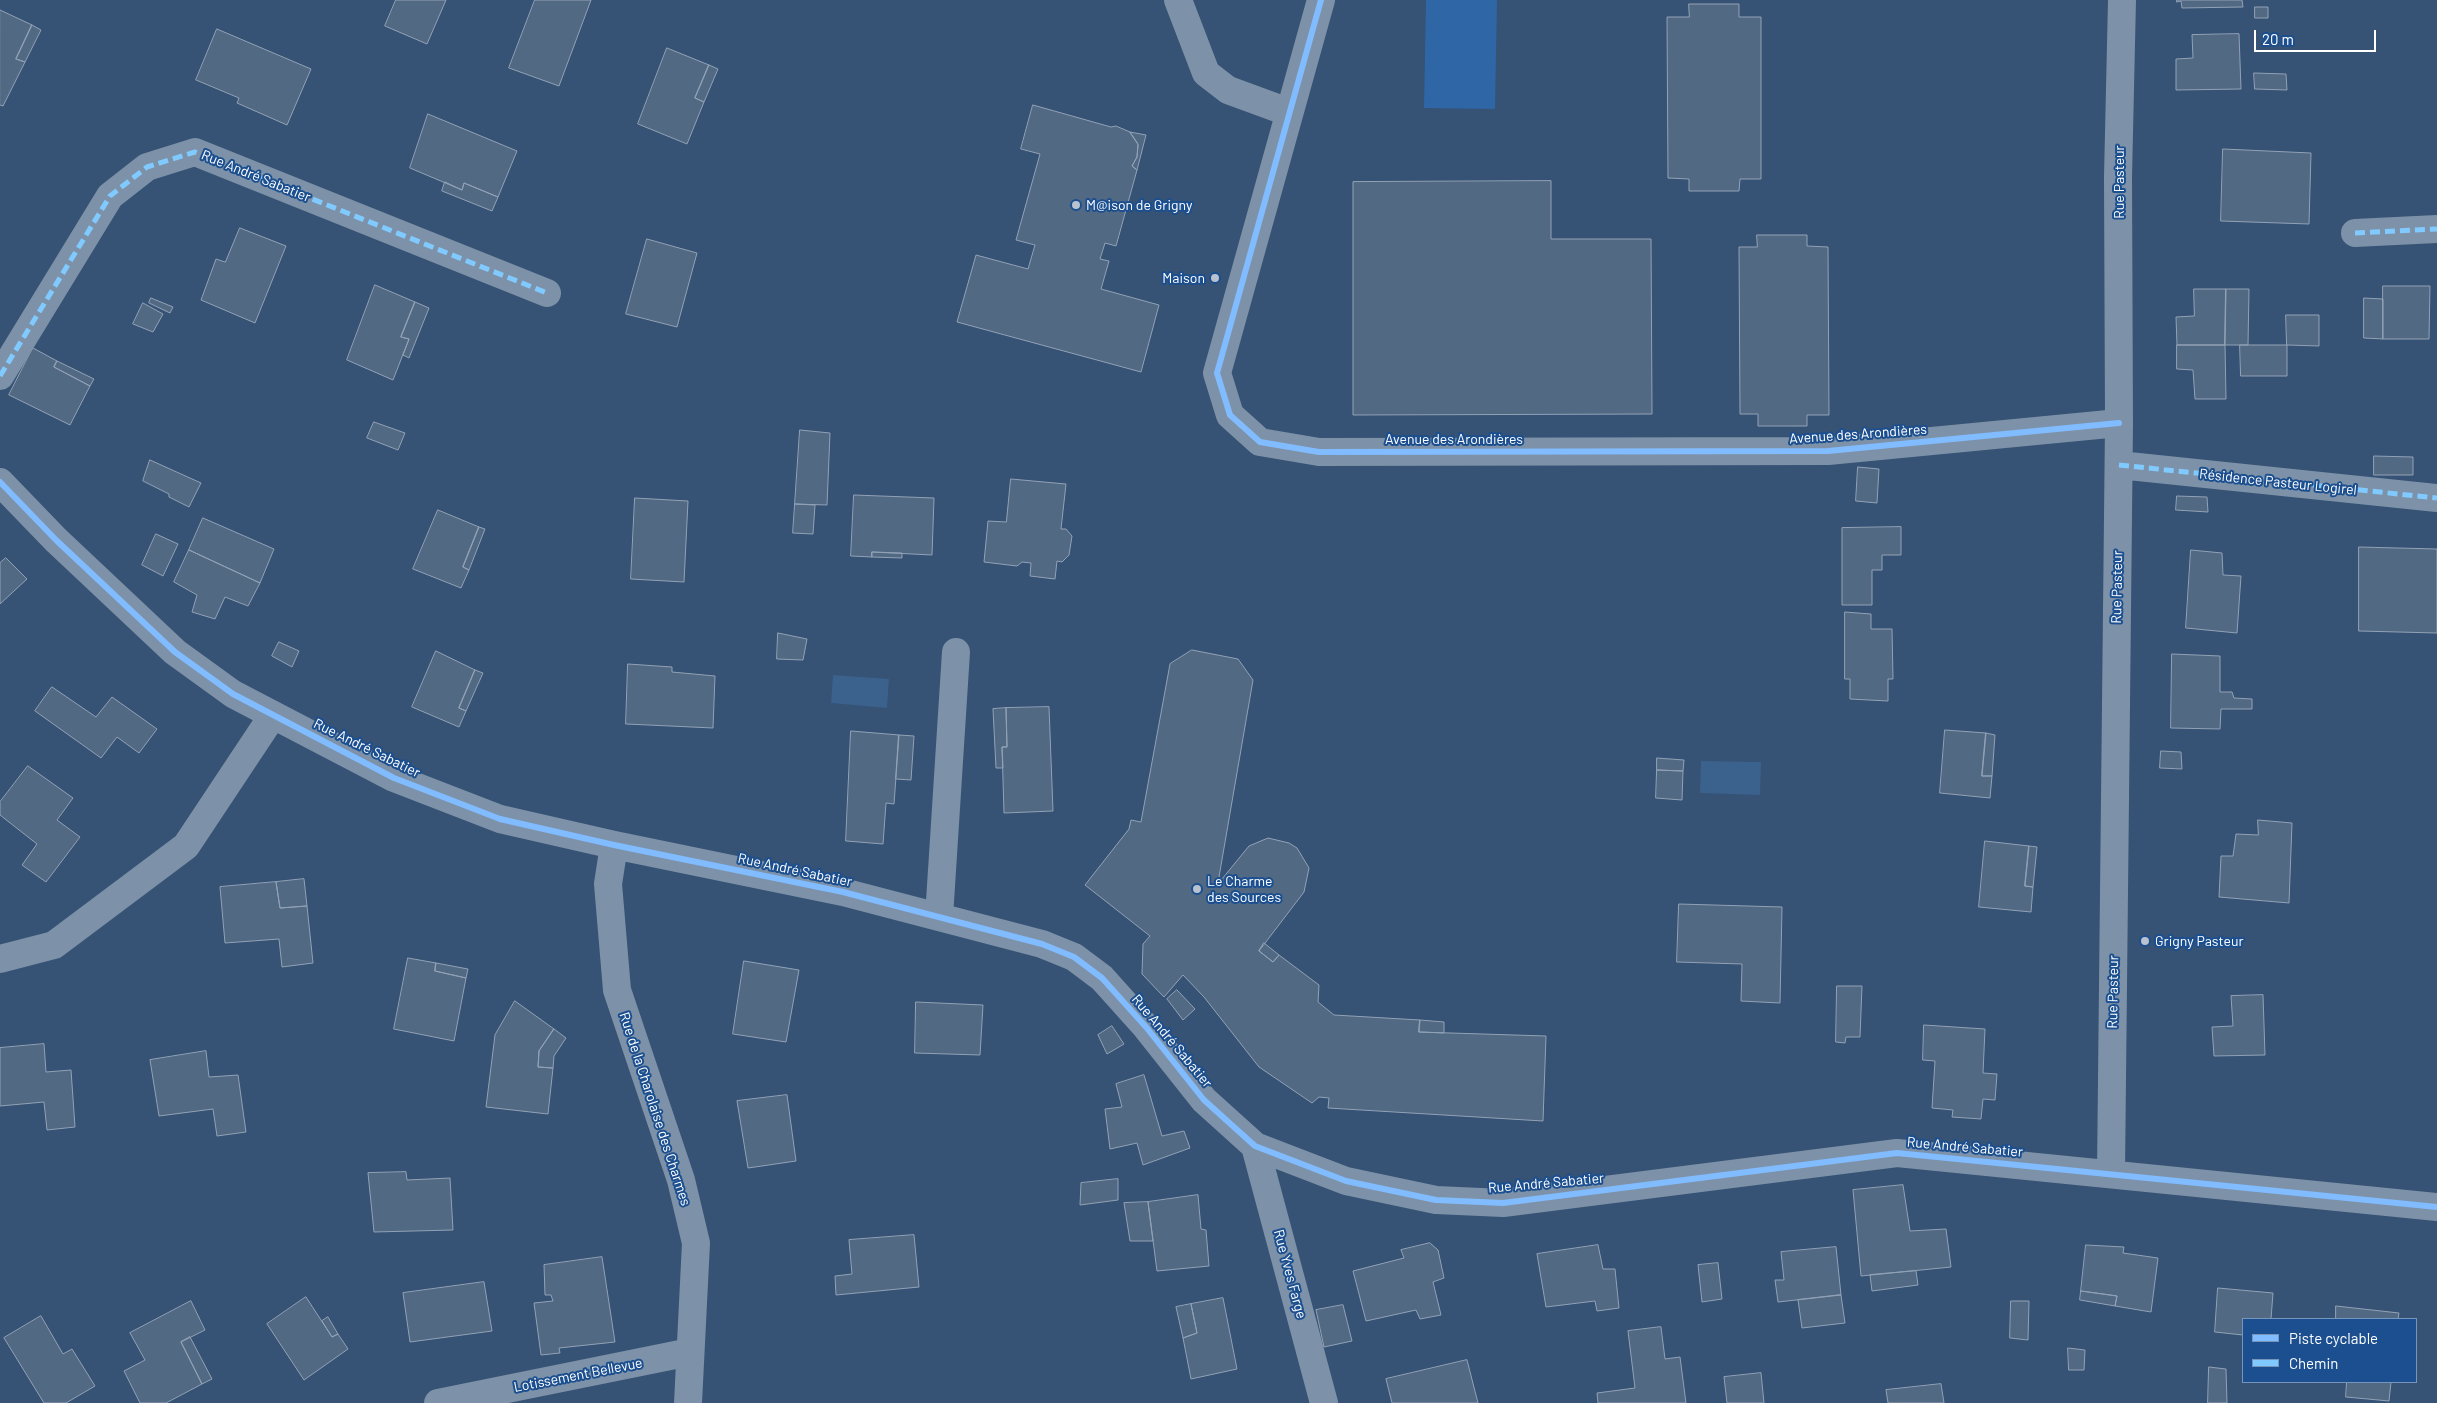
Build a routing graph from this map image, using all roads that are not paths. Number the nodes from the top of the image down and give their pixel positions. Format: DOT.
graph roads {
  1 [pos="1178,0"];
  2 [pos="1321,0"];
  3 [pos="2122,0"];
  4 [pos="1288,112"];
  5 [pos="2437,229"];
  6 [pos="2355,233"];
  7 [pos="548,293"];
  8 [pos="0,376"];
  9 [pos="2119,424"];
  10 [pos="2119,465"];
  11 [pos="0,482"];
  12 [pos="2437,498"];
  13 [pos="956,652"];
  14 [pos="273,715"];
  15 [pos="614,845"];
  16 [pos="939,917"];
  17 [pos="0,959"];
  18 [pos="1255,1146"];
  19 [pos="2111,1173"];
  20 [pos="2437,1207"];
  21 [pos="690,1352"];
  22 [pos="438,1403"];
  23 [pos="688,1403"];
  24 [pos="1324,1403"];
  1 -- 4 [label="street"];
  2 -- 4 [label="street, Avenue des Arondières"];
  3 -- 9 [label="street, Rue Pasteur"];
  4 -- 9 [label="street, Avenue des Arondières"];
  5 -- 6 [label="street"];
  7 -- 8 [label="street, Rue André Sabatier"];
  9 -- 10 [label="street, Rue Pasteur"];
  10 -- 12 [label="street, Résidence Pasteur Logirel"];
  10 -- 19 [label="street, Rue Pasteur"];
  11 -- 14 [label="street, Rue André Sabatier"];
  13 -- 16 [label="street"];
  14 -- 15 [label="street, Rue André Sabatier"];
  14 -- 17 [label="street"];
  15 -- 16 [label="street, Rue André Sabatier"];
  15 -- 21 [label="street, Rue de la Charolaise des Charmes"];
  16 -- 18 [label="street, Rue André Sabatier"];
  18 -- 19 [label="street, Rue André Sabatier"];
  18 -- 24 [label="street, Rue Yves Farge"];
  19 -- 20 [label="street, Rue André Sabatier"];
  21 -- 22 [label="street, Lotissement Bellevue"];
  21 -- 23 [label="street, Rue de la Charolaise des Charmes"];
}
